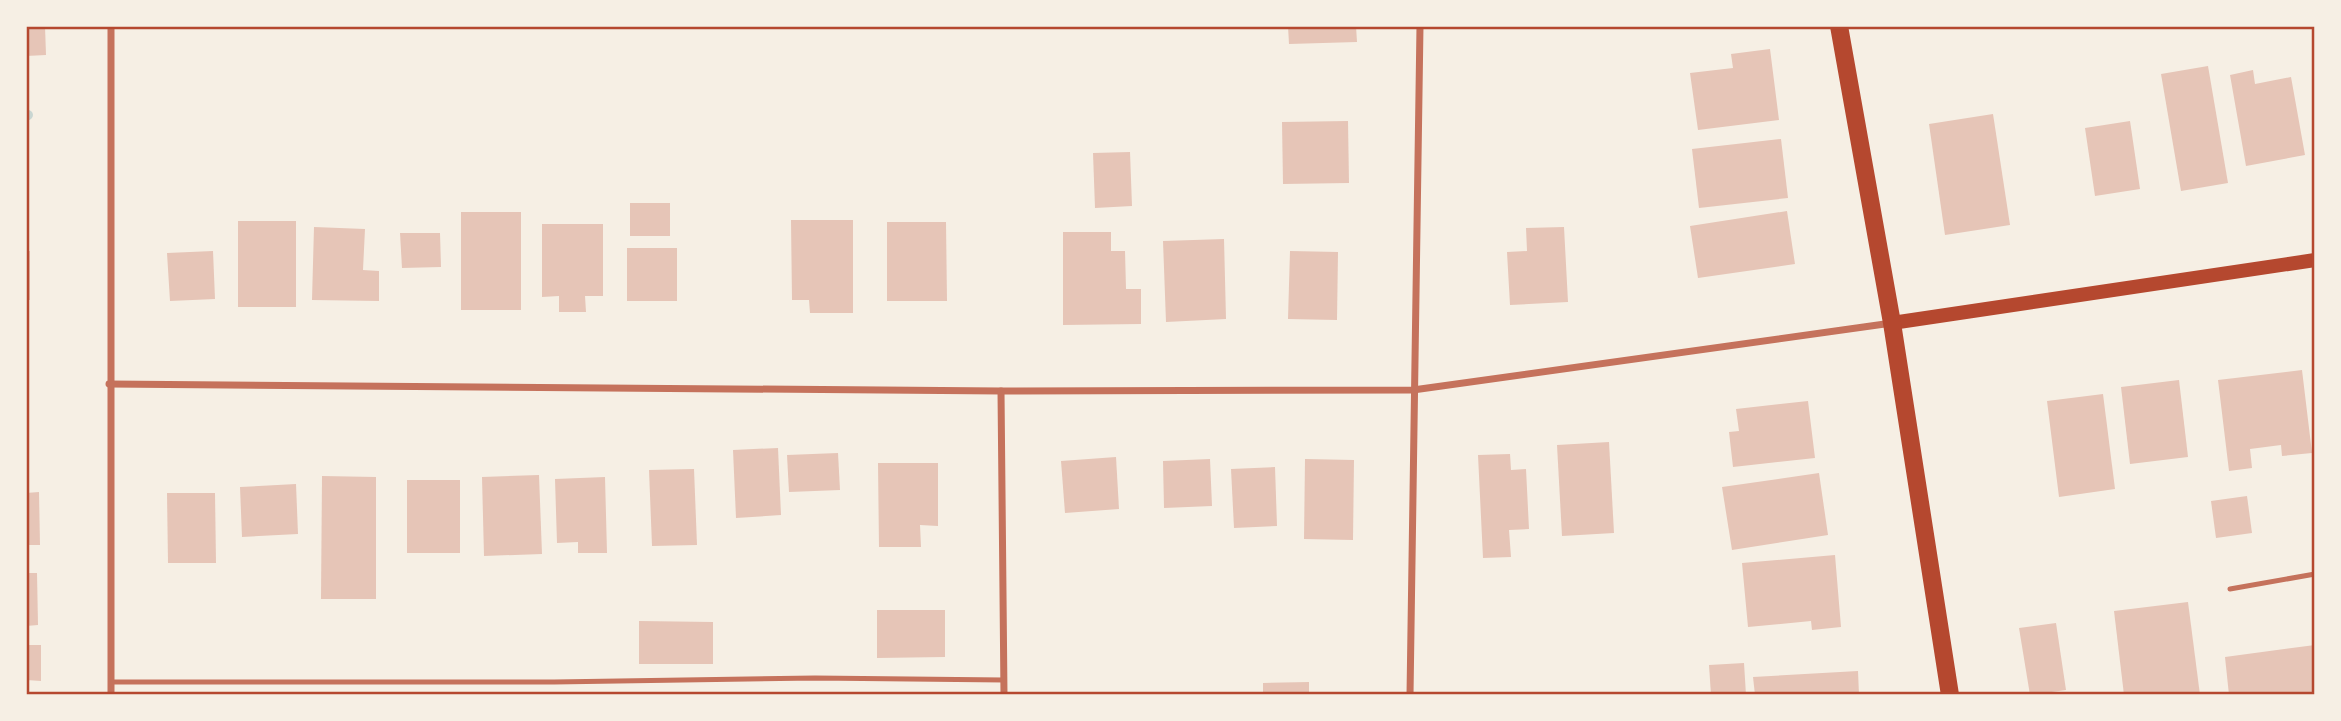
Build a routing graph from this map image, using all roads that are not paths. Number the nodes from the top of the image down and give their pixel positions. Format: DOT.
graph roads {
  1 [pos="111,26"];
  2 [pos="1420,26"];
  3 [pos="1845,26"];
  4 [pos="1839,27"];
  5 [pos="2315,260"];
  6 [pos="1892,323"];
  7 [pos="109,384"];
  8 [pos="1413,390"];
  9 [pos="1001,391"];
  10 [pos="2315,574"];
  11 [pos="2230,589"];
  12 [pos="1004,680"];
  13 [pos="111,682"];
  14 [pos="111,695"];
  15 [pos="1004,695"];
  16 [pos="1410,695"];
  17 [pos="1950,695"];
  1 -- 7 [label="street"];
  2 -- 8 [label="street"];
  3 -- 4 [label="lane"];
  4 -- 6 [label="main road"];
  5 -- 6 [label="main road"];
  6 -- 8 [label="street"];
  6 -- 17 [label="main road"];
  7 -- 9 [label="street"];
  7 -- 13 [label="street"];
  8 -- 9 [label="street"];
  8 -- 16 [label="street"];
  9 -- 12 [label="street"];
  10 -- 11 [label="lane"];
  12 -- 13 [label="lane"];
  12 -- 15 [label="street"];
  13 -- 14 [label="street"];
}
